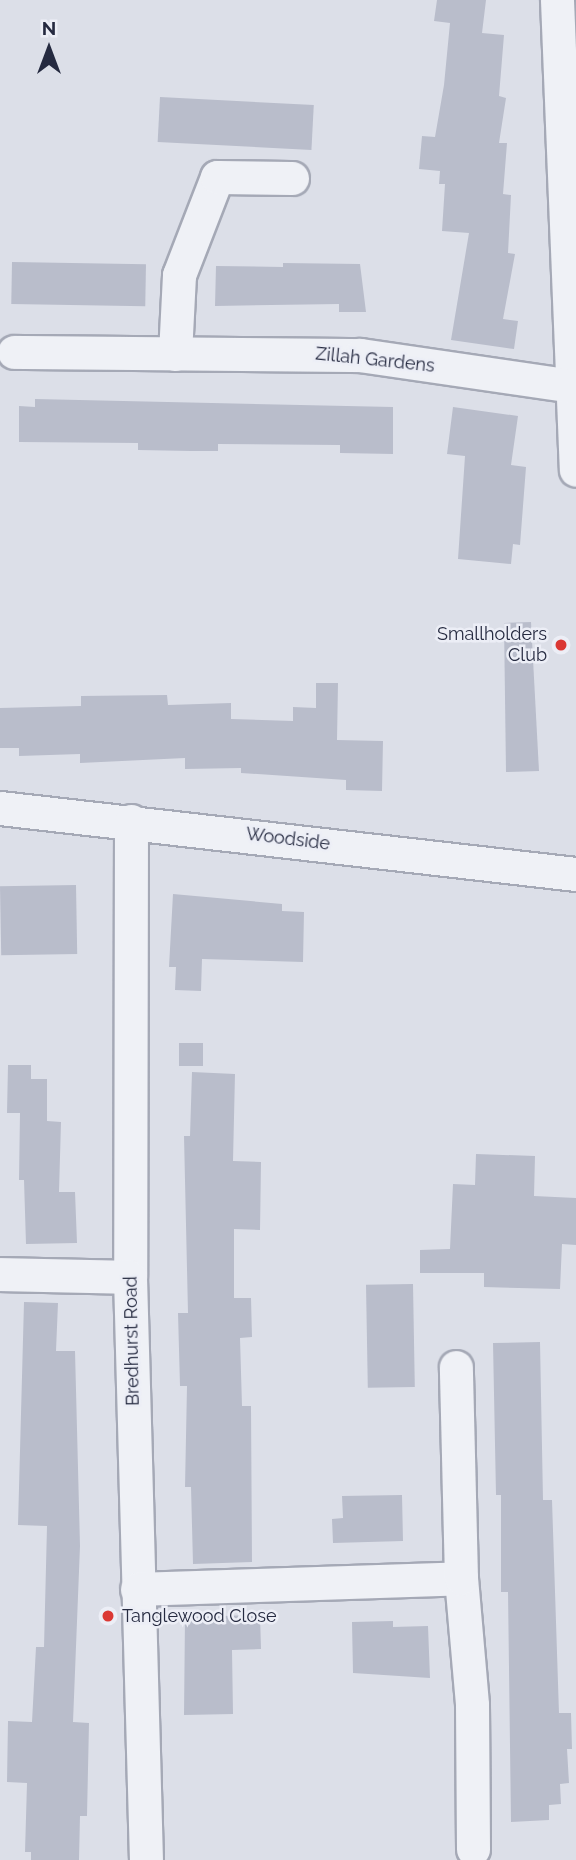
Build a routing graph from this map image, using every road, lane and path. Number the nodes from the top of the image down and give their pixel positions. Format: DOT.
graph roads {
  1 [pos="557,0"];
  2 [pos="292,178"];
  3 [pos="13,352"];
  4 [pos="175,354"];
  5 [pos="572,386"];
  6 [pos="576,470"];
  7 [pos="0,808"];
  8 [pos="131,821"];
  9 [pos="576,874"];
  10 [pos="0,1273"];
  11 [pos="130,1277"];
  12 [pos="456,1367"];
  13 [pos="461,1578"];
  14 [pos="137,1589"];
  15 [pos="473,1849"];
  16 [pos="146,1860"];
  1 -- 5 [label="street"];
  2 -- 4 [label="street"];
  3 -- 4 [label="street, Zillah Gardens"];
  4 -- 5 [label="street, Zillah Gardens"];
  5 -- 6 [label="street"];
  7 -- 8 [label="street, Woodside"];
  8 -- 9 [label="street, Woodside"];
  8 -- 11 [label="street, Bredhurst Road"];
  10 -- 11 [label="street"];
  11 -- 14 [label="street, Bredhurst Road"];
  12 -- 13 [label="street"];
  13 -- 14 [label="street"];
  13 -- 15 [label="street"];
  14 -- 16 [label="street, Bredhurst Road"];
}
